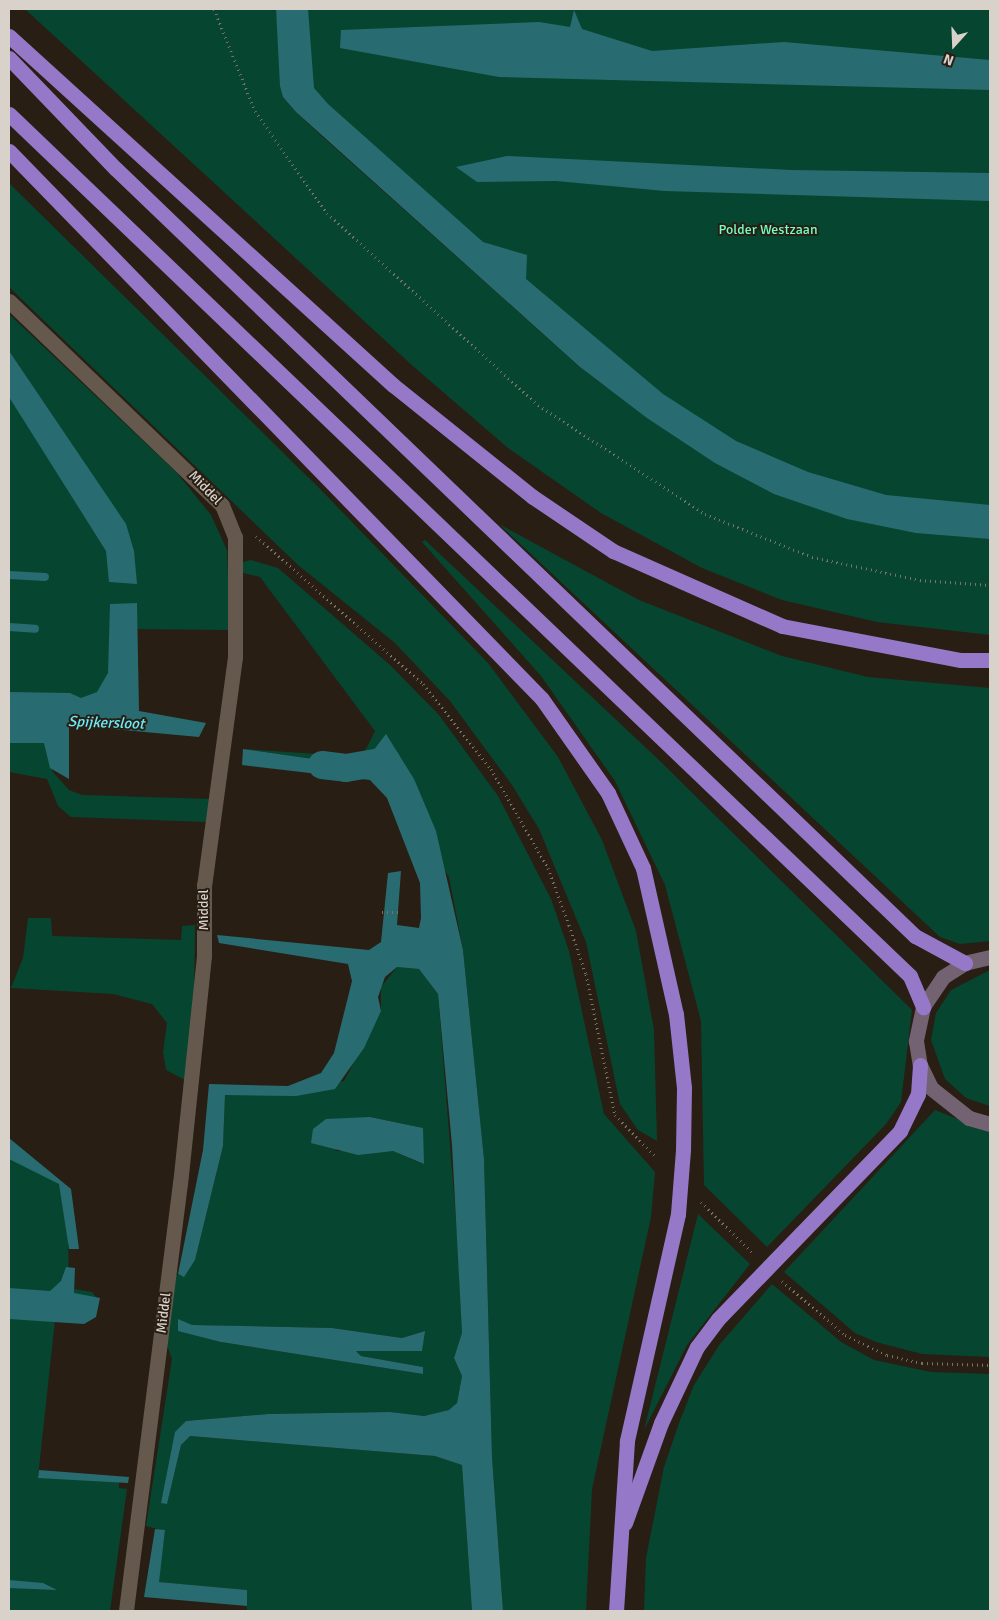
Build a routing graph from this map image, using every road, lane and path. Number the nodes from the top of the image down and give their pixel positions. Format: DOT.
graph roads {
  1 [pos="214,9"];
  2 [pos="9,36"];
  3 [pos="9,58"];
  4 [pos="9,114"];
  5 [pos="9,152"];
  6 [pos="9,301"];
  7 [pos="249,530"];
  8 [pos="990,585"];
  9 [pos="990,660"];
  10 [pos="382,912"];
  11 [pos="399,912"];
  12 [pos="990,957"];
  13 [pos="965,963"];
  14 [pos="923,1007"];
  15 [pos="920,1066"];
  16 [pos="990,1124"];
  17 [pos="656,1157"];
  18 [pos="701,1202"];
  19 [pos="757,1257"];
  20 [pos="778,1277"];
  21 [pos="990,1365"];
  22 [pos="618,1541"];
  23 [pos="126,1611"];
  24 [pos="616,1611"];
  1 -- 8 [label="path"];
  2 -- 9 [label="highway"];
  3 -- 13 [label="highway"];
  4 -- 14 [label="highway"];
  5 -- 22 [label="highway"];
  6 -- 23 [label="street, Middel"];
  7 -- 17 [label="path"];
  10 -- 11 [label="path"];
  12 -- 13 [label="street"];
  13 -- 14 [label="street"];
  14 -- 15 [label="street"];
  15 -- 16 [label="street"];
  15 -- 22 [label="highway"];
  18 -- 19 [label="path"];
  20 -- 21 [label="path"];
  22 -- 24 [label="highway"];
}
